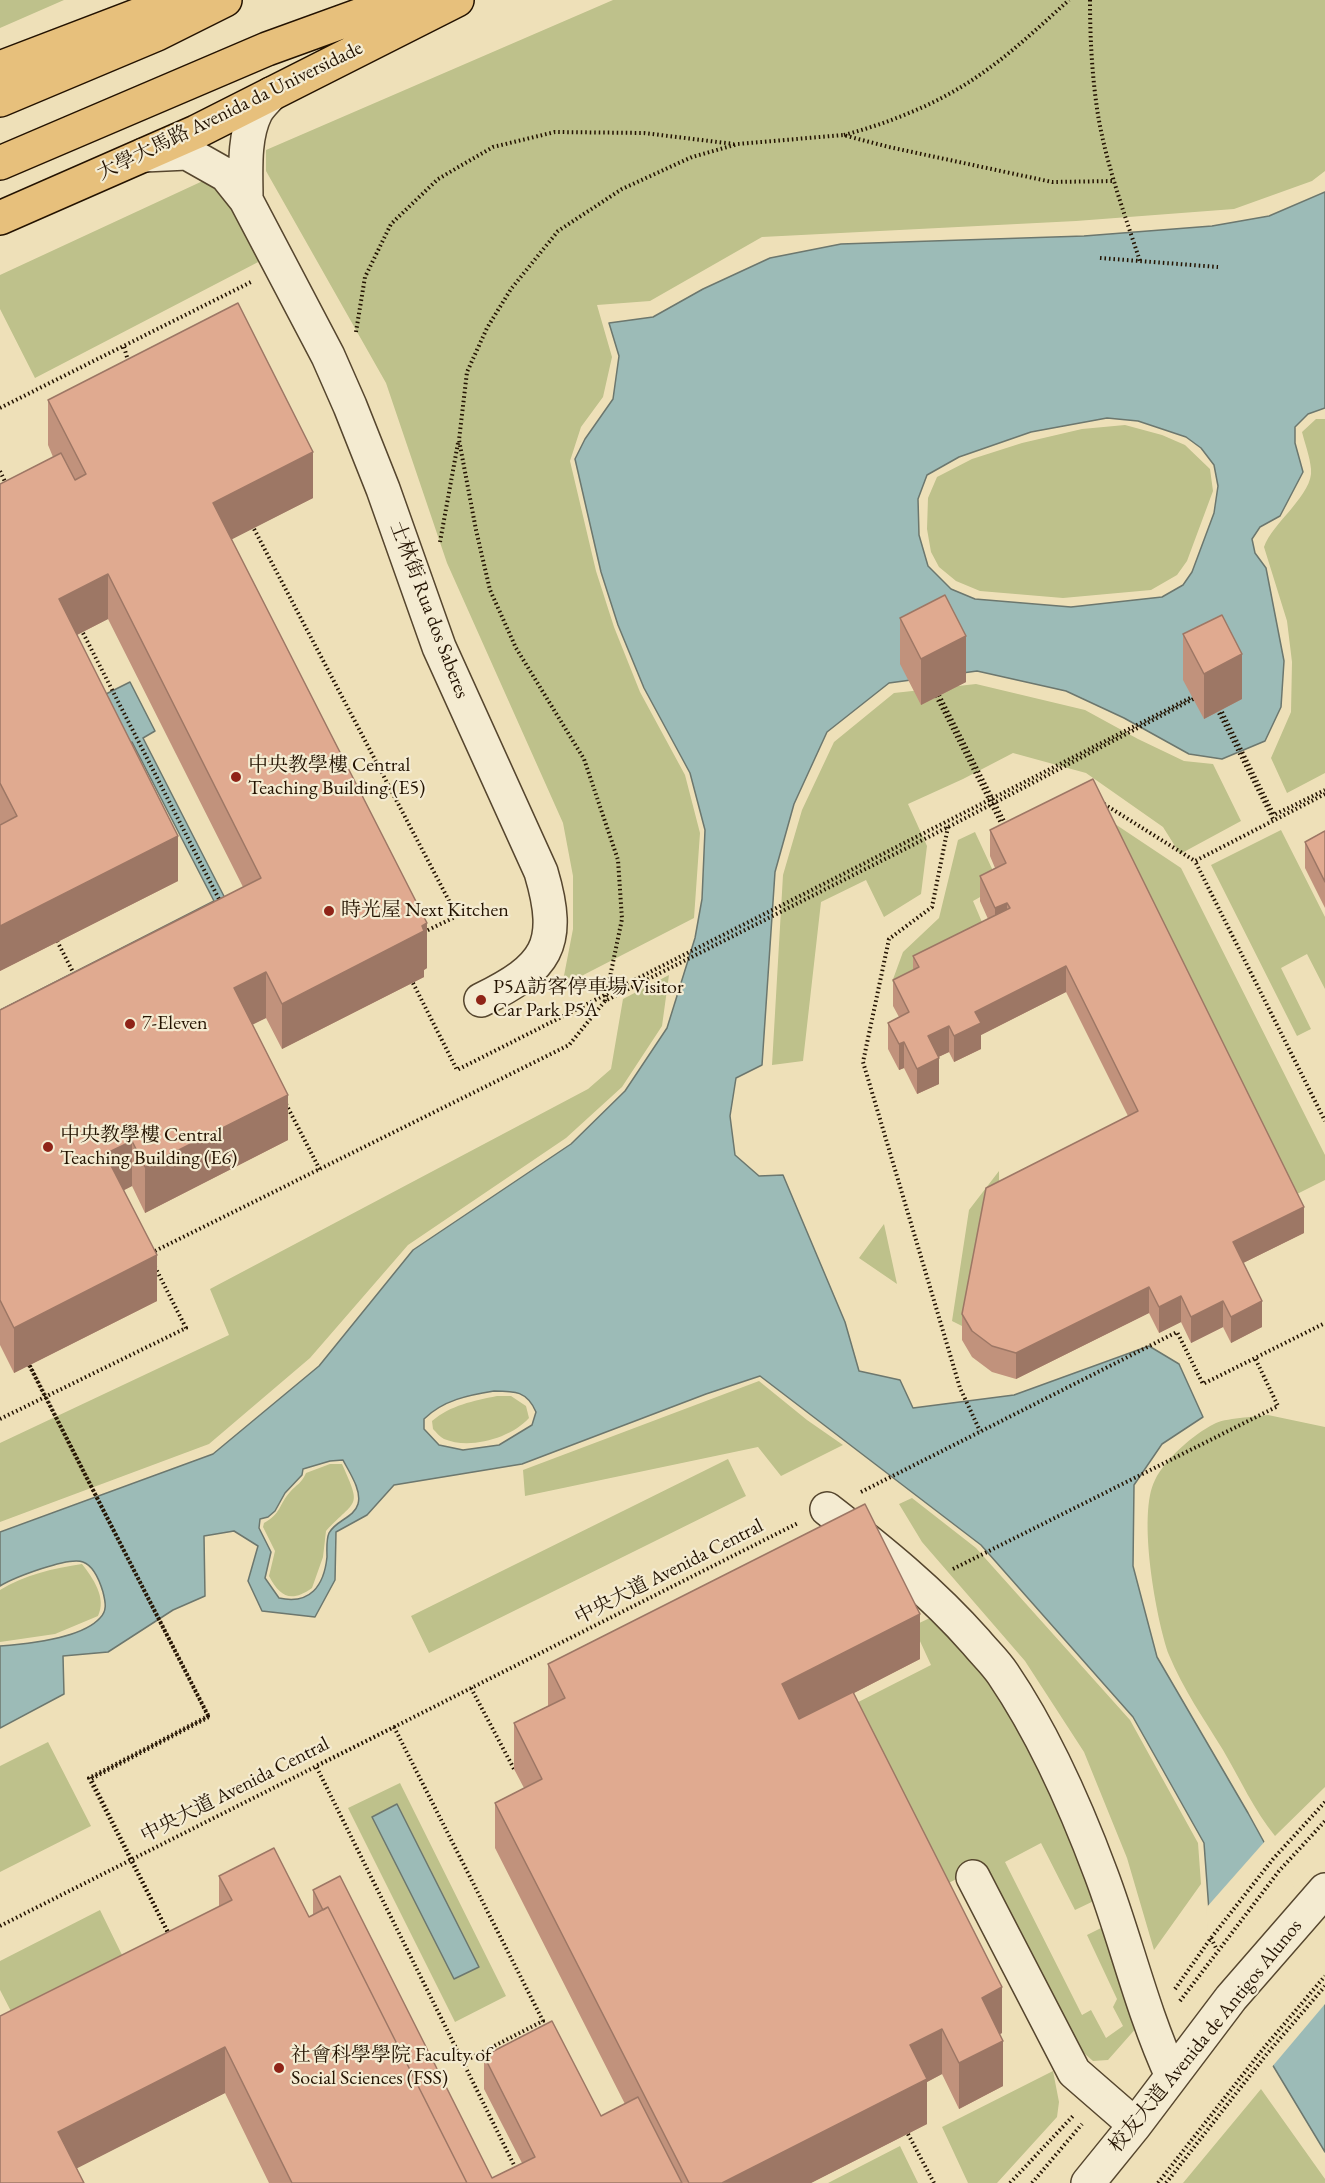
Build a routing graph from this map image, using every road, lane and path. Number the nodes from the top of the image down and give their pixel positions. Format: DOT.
graph roads {
  1 [pos="178,0"];
  2 [pos="225,0"];
  3 [pos="415,0"];
  4 [pos="457,0"];
  5 [pos="1069,0"];
  6 [pos="1090,0"];
  7 [pos="0,68"];
  8 [pos="271,94"];
  9 [pos="0,100"];
  10 [pos="843,135"];
  11 [pos="738,144"];
  12 [pos="144,155"];
  13 [pos="0,163"];
  14 [pos="1114,181"];
  15 [pos="246,200"];
  16 [pos="0,218"];
  17 [pos="1100,258"];
  18 [pos="1140,261"];
  19 [pos="281,267"];
  20 [pos="1218,267"];
  21 [pos="355,338"];
  22 [pos="124,347"];
  23 [pos="130,368"];
  24 [pos="0,408"];
  25 [pos="459,440"];
  26 [pos="0,471"];
  27 [pos="9,490"];
  28 [pos="249,519"];
  29 [pos="440,544"];
  30 [pos="78,622"];
  31 [pos="938,696"];
  32 [pos="1325,789"];
  33 [pos="1325,794"];
  34 [pos="992,801"];
  35 [pos="1095,801"];
  36 [pos="1274,821"];
  37 [pos="1016,822"];
  38 [pos="948,827"];
  39 [pos="1007,827"];
  40 [pos="1195,861"];
  41 [pos="222,905"];
  42 [pos="53,933"];
  43 [pos="421,934"];
  44 [pos="77,980"];
  45 [pos="413,983"];
  46 [pos="481,1000"];
  47 [pos="605,1001"];
  48 [pos="283,1098"];
  49 [pos="1325,1121"];
  50 [pos="320,1170"];
  51 [pos="149,1254"];
  52 [pos="154,1265"];
  53 [pos="1325,1323"];
  54 [pos="25,1356"];
  55 [pos="1255,1358"];
  56 [pos="30,1366"];
  57 [pos="46,1396"];
  58 [pos="0,1419"];
  59 [pos="981,1431"];
  60 [pos="827,1509"];
  61 [pos="952,1570"];
  62 [pos="471,1688"];
  63 [pos="394,1727"];
  64 [pos="316,1766"];
  65 [pos="514,1769"];
  66 [pos="1325,1802"];
  67 [pos="1325,1821"];
  68 [pos="131,1859"];
  69 [pos="973,1877"];
  70 [pos="1318,1898"];
  71 [pos="0,1926"];
  72 [pos="1211,1938"];
  73 [pos="171,1939"];
  74 [pos="174,1945"];
  75 [pos="1325,1976"];
  76 [pos="1325,1986"];
  77 [pos="1150,2024"];
  78 [pos="463,2062"];
  79 [pos="1172,2076"];
  80 [pos="1075,2114"];
  81 [pos="1135,2125"];
  82 [pos="908,2134"];
  83 [pos="518,2173"];
  84 [pos="934,2183"];
  85 [pos="1010,2183"];
  86 [pos="1088,2183"];
  87 [pos="1158,2183"];
  88 [pos="1166,2183"];
  1 -- 7 [label="main road"];
  2 -- 9 [label="main road"];
  3 -- 13 [label="main road"];
  4 -- 8 [label="main road, 大學大馬路 Avenida da Universidade"];
  5 -- 10 [label="path"];
  6 -- 14 [label="path"];
  8 -- 12 [label="main road, 大學大馬路 Avenida da Universidade"];
  8 -- 15 [label="street"];
  10 -- 11 [label="path"];
  10 -- 14 [label="path"];
  11 -- 21 [label="path"];
  11 -- 25 [label="path"];
  12 -- 15 [label="street, 士林街 Rua dos Saberes"];
  12 -- 16 [label="main road, 大學大馬路 Avenida da Universidade"];
  14 -- 18 [label="path"];
  15 -- 19 [label="street, 士林街 Rua dos Saberes"];
  17 -- 18 [label="path"];
  18 -- 20 [label="path"];
  19 -- 22 [label="path"];
  19 -- 46 [label="street, 士林街 Rua dos Saberes"];
  22 -- 23 [label="path"];
  22 -- 24 [label="path"];
  25 -- 29 [label="path"];
  25 -- 47 [label="path"];
  26 -- 27 [label="path"];
  28 -- 43 [label="path"];
  30 -- 41 [label="path"];
  31 -- 34 [label="path, bridge"];
  32 -- 36 [label="path, bridge"];
  33 -- 36 [label="path"];
  34 -- 34 [label="path, bridge"];
  34 -- 38 [label="path"];
  34 -- 39 [label="path"];
  34 -- 39 [label="path, bridge"];
  34 -- 45 [label="path, bridge"];
  35 -- 40 [label="path"];
  36 -- 40 [label="path"];
  37 -- 39 [label="path"];
  38 -- 47 [label="path"];
  38 -- 59 [label="path"];
  40 -- 49 [label="path"];
  42 -- 44 [label="path"];
  47 -- 50 [label="path"];
  48 -- 50 [label="path"];
  50 -- 51 [label="path"];
  52 -- 57 [label="path"];
  53 -- 55 [label="path, 中央大道 Avenida Central"];
  54 -- 56 [label="path"];
  55 -- 59 [label="path, 中央大道 Avenida Central"];
  55 -- 61 [label="path"];
  56 -- 57 [label="path"];
  56 -- 73 [label="path, bridge"];
  57 -- 58 [label="path"];
  57 -- 68 [label="path, bridge"];
  59 -- 60 [label="path, 中央大道 Avenida Central"];
  60 -- 62 [label="path, 中央大道 Avenida Central"];
  60 -- 77 [label="street"];
  62 -- 63 [label="path, 中央大道 Avenida Central"];
  62 -- 65 [label="path"];
  63 -- 64 [label="path, 中央大道 Avenida Central"];
  63 -- 78 [label="path"];
  64 -- 68 [label="path, 中央大道 Avenida Central"];
  64 -- 78 [label="path"];
  66 -- 72 [label="path"];
  67 -- 72 [label="path"];
  68 -- 71 [label="path, 中央大道 Avenida Central"];
  68 -- 74 [label="path"];
  69 -- 81 [label="street"];
  70 -- 79 [label="street, 校友大道 Avenida de Antigos Alunos"];
  72 -- 77 [label="path"];
  75 -- 87 [label="path"];
  76 -- 88 [label="path"];
  77 -- 79 [label="street"];
  78 -- 83 [label="path"];
  79 -- 81 [label="street, 校友大道 Avenida de Antigos Alunos"];
  80 -- 85 [label="path"];
  81 -- 86 [label="street, 校友大道 Avenida de Antigos Alunos"];
  82 -- 84 [label="path"];
}
